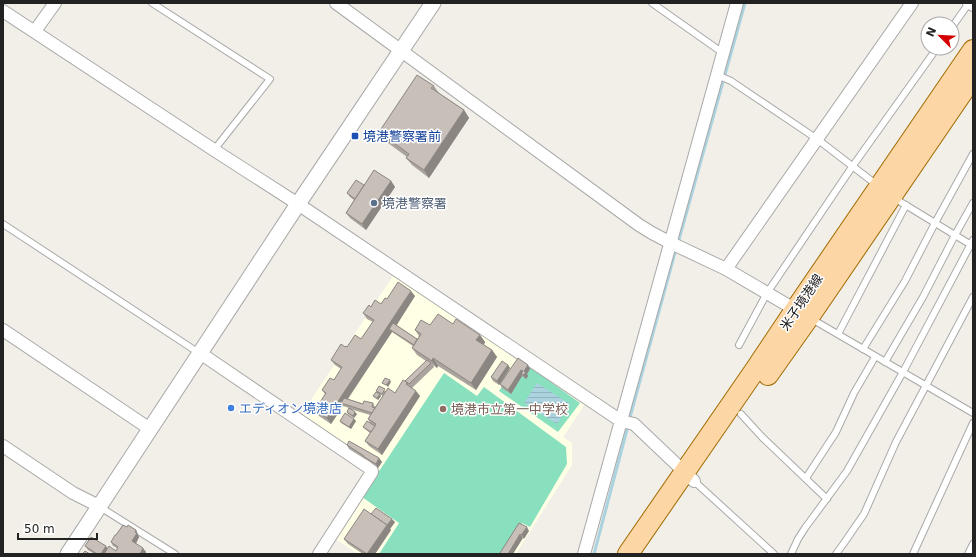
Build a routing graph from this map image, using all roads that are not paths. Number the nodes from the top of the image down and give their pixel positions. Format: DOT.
graph roads {
  1 [pos="55,3"];
  2 [pos="152,3"];
  3 [pos="336,3"];
  4 [pos="433,3"];
  5 [pos="652,3"];
  6 [pos="737,3"];
  7 [pos="912,3"];
  8 [pos="969,3"];
  9 [pos="973,5"];
  10 [pos="3,11"];
  11 [pos="960,16"];
  12 [pos="35,31"];
  13 [pos="973,50"];
  14 [pos="401,51"];
  15 [pos="723,53"];
  16 [pos="931,56"];
  17 [pos="717,75"];
  18 [pos="973,77"];
  19 [pos="817,139"];
  20 [pos="214,150"];
  21 [pos="973,154"];
  22 [pos="852,167"];
  23 [pos="892,196"];
  24 [pos="973,203"];
  25 [pos="298,204"];
  26 [pos="935,223"];
  27 [pos="3,224"];
  28 [pos="955,235"];
  29 [pos="671,243"];
  30 [pos="972,244"];
  31 [pos="726,269"];
  32 [pos="767,293"];
  33 [pos="973,297"];
  34 [pos="802,314"];
  35 [pos="3,330"];
  36 [pos="838,334"];
  37 [pos="739,345"];
  38 [pos="863,349"];
  39 [pos="200,353"];
  40 [pos="876,356"];
  41 [pos="885,362"];
  42 [pos="902,372"];
  43 [pos="926,386"];
  44 [pos="973,413"];
  45 [pos="741,414"];
  46 [pos="621,422"];
  47 [pos="973,423"];
  48 [pos="150,429"];
  49 [pos="3,446"];
  50 [pos="690,477"];
  51 [pos="806,478"];
  52 [pos="827,499"];
  53 [pos="99,506"];
  54 [pos="973,544"];
  55 [pos="68,554"];
  56 [pos="175,554"];
  57 [pos="319,554"];
  58 [pos="584,554"];
  59 [pos="628,554"];
  60 [pos="644,554"];
  61 [pos="774,554"];
  62 [pos="791,554"];
  63 [pos="836,554"];
  64 [pos="913,554"];
  65 [pos="968,554"];
  1 -- 12 [label="street"];
  2 -- 20 [label="lane"];
  3 -- 14 [label="street"];
  4 -- 14 [label="street"];
  5 -- 15 [label="lane"];
  6 -- 15 [label="street"];
  7 -- 19 [label="street"];
  8 -- 9 [label="street"];
  8 -- 11 [label="lane"];
  10 -- 12 [label="street"];
  12 -- 20 [label="street"];
  13 -- 23 [label="main road, 米子境港線"];
  14 -- 25 [label="street"];
  14 -- 29 [label="street"];
  15 -- 17 [label="street"];
  16 -- 22 [label="lane"];
  17 -- 19 [label="lane"];
  17 -- 29 [label="street"];
  18 -- 23 [label="main road, 米子境港線"];
  19 -- 22 [label="lane"];
  19 -- 31 [label="street"];
  20 -- 25 [label="street"];
  21 -- 26 [label="lane"];
  22 -- 23 [label="lane"];
  22 -- 32 [label="lane"];
  23 -- 26 [label="lane"];
  23 -- 34 [label="main road, 米子境港線"];
  23 -- 36 [label="lane"];
  24 -- 28 [label="lane"];
  25 -- 39 [label="street"];
  25 -- 46 [label="street"];
  26 -- 28 [label="lane"];
  26 -- 38 [label="lane"];
  27 -- 39 [label="lane"];
  28 -- 30 [label="lane"];
  28 -- 41 [label="lane"];
  29 -- 31 [label="street"];
  29 -- 46 [label="street"];
  30 -- 42 [label="lane"];
  31 -- 32 [label="street"];
  32 -- 34 [label="street"];
  32 -- 37 [label="lane"];
  33 -- 43 [label="lane"];
  34 -- 36 [label="lane"];
  34 -- 45 [label="main road, 米子境港線"];
  34 -- 50 [label="main road, 米子境港線"];
  35 -- 48 [label="street"];
  36 -- 38 [label="lane"];
  38 -- 40 [label="lane"];
  39 -- 48 [label="street"];
  39 -- 57 [label="street"];
  40 -- 41 [label="lane"];
  40 -- 51 [label="lane"];
  41 -- 42 [label="lane"];
  42 -- 43 [label="lane"];
  42 -- 52 [label="lane"];
  43 -- 44 [label="lane"];
  43 -- 63 [label="lane"];
  45 -- 50 [label="main road, 米子境港線"];
  45 -- 51 [label="lane"];
  46 -- 50 [label="street"];
  46 -- 58 [label="street"];
  47 -- 64 [label="lane"];
  48 -- 53 [label="street"];
  49 -- 53 [label="street"];
  50 -- 59 [label="main road, 米子境港線"];
  50 -- 60 [label="main road, 米子境港線"];
  50 -- 61 [label="lane"];
  51 -- 52 [label="lane"];
  52 -- 62 [label="lane"];
  53 -- 55 [label="street"];
  53 -- 56 [label="lane"];
  54 -- 65 [label="lane"];
}
